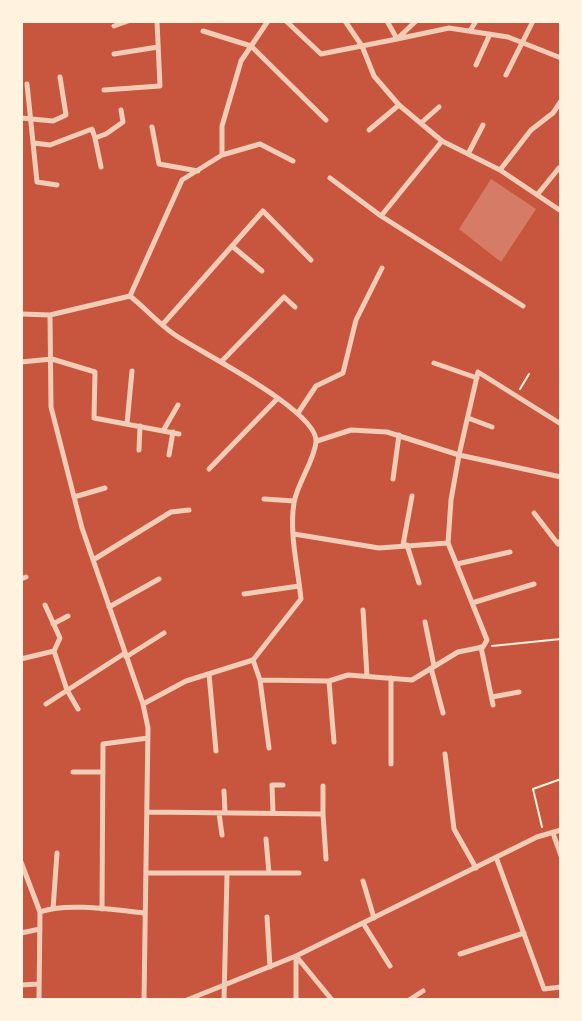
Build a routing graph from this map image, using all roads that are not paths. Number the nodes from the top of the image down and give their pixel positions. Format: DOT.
graph roads {
  1 [pos="128,21"];
  2 [pos="157,21"];
  3 [pos="268,21"];
  4 [pos="286,21"];
  5 [pos="345,21"];
  6 [pos="387,21"];
  7 [pos="416,21"];
  8 [pos="476,21"];
  9 [pos="533,21"];
  10 [pos="114,26"];
  11 [pos="203,31"];
  12 [pos="470,31"];
  13 [pos="490,34"];
  14 [pos="397,39"];
  15 [pos="524,43"];
  16 [pos="251,46"];
  17 [pos="362,46"];
  18 [pos="158,47"];
  19 [pos="114,54"];
  20 [pos="561,58"];
  21 [pos="476,65"];
  22 [pos="506,75"];
  23 [pos="60,77"];
  24 [pos="27,83"];
  25 [pos="104,90"];
  26 [pos="561,102"];
  27 [pos="399,105"];
  28 [pos="439,107"];
  29 [pos="121,110"];
  30 [pos="21,118"];
  31 [pos="32,119"];
  32 [pos="326,120"];
  33 [pos="421,123"];
  34 [pos="483,125"];
  35 [pos="152,127"];
  36 [pos="369,130"];
  37 [pos="95,138"];
  38 [pos="442,141"];
  39 [pos="34,143"];
  40 [pos="468,154"];
  41 [pos="222,155"];
  42 [pos="293,161"];
  43 [pos="102,167"];
  44 [pos="559,168"];
  45 [pos="198,170"];
  46 [pos="500,170"];
  47 [pos="330,178"];
  48 [pos="57,185"];
  49 [pos="537,195"];
  50 [pos="561,211"];
  51 [pos="381,216"];
  52 [pos="232,246"];
  53 [pos="311,260"];
  54 [pos="382,268"];
  55 [pos="262,271"];
  56 [pos="130,296"];
  57 [pos="523,306"];
  58 [pos="295,307"];
  59 [pos="21,314"];
  60 [pos="50,315"];
  61 [pos="163,324"];
  62 [pos="52,359"];
  63 [pos="222,361"];
  64 [pos="21,362"];
  65 [pos="434,363"];
  66 [pos="132,371"];
  67 [pos="477,379"];
  68 [pos="277,399"];
  69 [pos="178,405"];
  70 [pos="298,413"];
  71 [pos="468,418"];
  72 [pos="127,424"];
  73 [pos="561,424"];
  74 [pos="139,426"];
  75 [pos="492,427"];
  76 [pos="163,430"];
  77 [pos="399,435"];
  78 [pos="317,441"];
  79 [pos="139,450"];
  80 [pos="169,454"];
  81 [pos="459,455"];
  82 [pos="209,469"];
  83 [pos="561,477"];
  84 [pos="393,479"];
  85 [pos="105,488"];
  86 [pos="412,496"];
  87 [pos="74,497"];
  88 [pos="264,499"];
  89 [pos="294,501"];
  90 [pos="189,509"];
  91 [pos="534,513"];
  92 [pos="294,534"];
  93 [pos="561,540"];
  94 [pos="448,543"];
  95 [pos="405,545"];
  96 [pos="510,552"];
  97 [pos="93,560"];
  98 [pos="457,565"];
  99 [pos="159,579"];
  100 [pos="419,583"];
  101 [pos="534,584"];
  102 [pos="299,586"];
  103 [pos="244,594"];
  104 [pos="472,603"];
  105 [pos="45,605"];
  106 [pos="109,607"];
  107 [pos="363,610"];
  108 [pos="68,616"];
  109 [pos="425,622"];
  110 [pos="53,624"];
  111 [pos="164,633"];
  112 [pos="482,647"];
  113 [pos="21,650"];
  114 [pos="54,651"];
  115 [pos="125,655"];
  116 [pos="22,658"];
  117 [pos="253,660"];
  118 [pos="432,667"];
  119 [pos="209,674"];
  120 [pos="367,677"];
  121 [pos="391,678"];
  122 [pos="260,680"];
  123 [pos="329,681"];
  124 [pos="67,690"];
  125 [pos="519,692"];
  126 [pos="492,697"];
  127 [pos="46,704"];
  128 [pos="143,704"];
  129 [pos="494,705"];
  130 [pos="78,709"];
  131 [pos="443,713"];
  132 [pos="148,738"];
  133 [pos="334,742"];
  134 [pos="268,748"];
  135 [pos="216,751"];
  136 [pos="446,754"];
  137 [pos="391,764"];
  138 [pos="73,772"];
  139 [pos="103,772"];
  140 [pos="284,785"];
  141 [pos="323,786"];
  142 [pos="224,791"];
  143 [pos="147,812"];
  144 [pos="222,813"];
  145 [pos="273,813"];
  146 [pos="323,814"];
  147 [pos="561,830"];
  148 [pos="553,833"];
  149 [pos="222,835"];
  150 [pos="266,839"];
  151 [pos="57,853"];
  152 [pos="561,856"];
  153 [pos="496,857"];
  154 [pos="326,859"];
  155 [pos="21,862"];
  156 [pos="476,867"];
  157 [pos="146,873"];
  158 [pos="269,873"];
  159 [pos="299,873"];
  160 [pos="227,875"];
  161 [pos="363,881"];
  162 [pos="53,909"];
  163 [pos="102,909"];
  164 [pos="40,912"];
  165 [pos="145,913"];
  166 [pos="267,917"];
  167 [pos="374,918"];
  168 [pos="363,923"];
  169 [pos="40,929"];
  170 [pos="21,933"];
  171 [pos="524,933"];
  172 [pos="460,954"];
  173 [pos="296,956"];
  174 [pos="390,966"];
  175 [pos="270,967"];
  176 [pos="39,984"];
  177 [pos="21,985"];
  178 [pos="223,986"];
  179 [pos="561,987"];
  180 [pos="423,991"];
  181 [pos="39,1000"];
  182 [pos="144,1000"];
  183 [pos="187,1000"];
  184 [pos="224,1000"];
  185 [pos="296,1000"];
  186 [pos="332,1000"];
  187 [pos="409,1000"];
  1 -- 10 [label="street"];
  2 -- 18 [label="street"];
  3 -- 16 [label="street"];
  4 -- 17 [label="street"];
  5 -- 17 [label="street"];
  6 -- 14 [label="street"];
  7 -- 14 [label="street"];
  8 -- 12 [label="street"];
  9 -- 15 [label="street"];
  11 -- 16 [label="street"];
  12 -- 13 [label="street"];
  12 -- 14 [label="street"];
  13 -- 15 [label="street"];
  13 -- 21 [label="street"];
  14 -- 17 [label="street"];
  15 -- 20 [label="street"];
  15 -- 22 [label="street"];
  16 -- 32 [label="street"];
  16 -- 41 [label="street"];
  17 -- 27 [label="street"];
  18 -- 19 [label="street"];
  18 -- 25 [label="street"];
  23 -- 31 [label="street"];
  24 -- 31 [label="street"];
  26 -- 46 [label="street"];
  27 -- 33 [label="street"];
  27 -- 36 [label="street"];
  28 -- 33 [label="street"];
  29 -- 37 [label="street"];
  30 -- 31 [label="street"];
  31 -- 39 [label="street"];
  33 -- 38 [label="street"];
  34 -- 40 [label="street"];
  35 -- 45 [label="street"];
  37 -- 39 [label="street"];
  37 -- 43 [label="street"];
  38 -- 40 [label="street"];
  38 -- 51 [label="street"];
  39 -- 48 [label="street"];
  40 -- 46 [label="street"];
  41 -- 42 [label="street"];
  41 -- 45 [label="street"];
  44 -- 49 [label="street"];
  45 -- 56 [label="street"];
  46 -- 49 [label="street"];
  47 -- 51 [label="street"];
  49 -- 50 [label="street"];
  51 -- 57 [label="street"];
  52 -- 53 [label="street"];
  52 -- 55 [label="street"];
  52 -- 61 [label="street"];
  54 -- 70 [label="street"];
  56 -- 60 [label="street"];
  56 -- 61 [label="street"];
  58 -- 63 [label="street"];
  59 -- 60 [label="street"];
  60 -- 62 [label="street"];
  61 -- 63 [label="street"];
  62 -- 64 [label="street"];
  62 -- 72 [label="street"];
  62 -- 87 [label="street"];
  63 -- 68 [label="street"];
  65 -- 67 [label="street"];
  66 -- 72 [label="street"];
  67 -- 71 [label="street"];
  67 -- 73 [label="street"];
  68 -- 70 [label="street"];
  68 -- 82 [label="street"];
  69 -- 76 [label="street"];
  70 -- 78 [label="street"];
  71 -- 75 [label="street"];
  71 -- 81 [label="street"];
  72 -- 74 [label="street"];
  74 -- 76 [label="street"];
  74 -- 79 [label="street"];
  76 -- 80 [label="street"];
  77 -- 78 [label="street"];
  77 -- 81 [label="street"];
  77 -- 84 [label="street"];
  78 -- 89 [label="street"];
  81 -- 83 [label="street"];
  81 -- 94 [label="street"];
  85 -- 87 [label="street"];
  86 -- 95 [label="street"];
  87 -- 97 [label="street"];
  88 -- 89 [label="street"];
  89 -- 92 [label="street"];
  90 -- 97 [label="street"];
  91 -- 93 [label="street"];
  92 -- 95 [label="street"];
  92 -- 102 [label="street"];
  94 -- 95 [label="street"];
  94 -- 98 [label="street"];
  95 -- 100 [label="street"];
  96 -- 98 [label="street"];
  97 -- 106 [label="street"];
  98 -- 104 [label="street"];
  99 -- 106 [label="street"];
  101 -- 104 [label="street"];
  102 -- 103 [label="street"];
  102 -- 117 [label="street"];
  104 -- 112 [label="street"];
  105 -- 110 [label="street"];
  106 -- 115 [label="street"];
  107 -- 120 [label="street"];
  108 -- 110 [label="street"];
  109 -- 118 [label="street"];
  110 -- 114 [label="street"];
  111 -- 115 [label="street"];
  112 -- 118 [label="street"];
  112 -- 126 [label="street"];
  113 -- 116 [label="street"];
  114 -- 116 [label="street"];
  114 -- 124 [label="street"];
  115 -- 124 [label="street"];
  115 -- 128 [label="street"];
  117 -- 119 [label="street"];
  117 -- 122 [label="street"];
  118 -- 121 [label="street"];
  118 -- 131 [label="street"];
  119 -- 128 [label="street"];
  119 -- 135 [label="street"];
  120 -- 121 [label="street"];
  120 -- 123 [label="street"];
  121 -- 137 [label="street"];
  122 -- 123 [label="street"];
  122 -- 134 [label="street"];
  123 -- 133 [label="street"];
  124 -- 127 [label="street"];
  124 -- 130 [label="street"];
  125 -- 126 [label="street"];
  126 -- 129 [label="street"];
  128 -- 132 [label="street"];
  132 -- 139 [label="street"];
  132 -- 143 [label="street"];
  136 -- 156 [label="street"];
  138 -- 139 [label="street"];
  139 -- 163 [label="street"];
  140 -- 145 [label="street"];
  141 -- 146 [label="street"];
  142 -- 144 [label="street"];
  143 -- 144 [label="street"];
  143 -- 157 [label="street"];
  144 -- 145 [label="street"];
  144 -- 149 [label="street"];
  145 -- 146 [label="street"];
  146 -- 154 [label="street"];
  147 -- 148 [label="street"];
  148 -- 152 [label="street"];
  148 -- 153 [label="street"];
  150 -- 158 [label="street"];
  151 -- 162 [label="street"];
  153 -- 156 [label="street"];
  153 -- 171 [label="street"];
  155 -- 164 [label="street"];
  156 -- 167 [label="street"];
  157 -- 160 [label="street"];
  157 -- 165 [label="street"];
  158 -- 159 [label="street"];
  158 -- 160 [label="street"];
  160 -- 178 [label="street"];
  161 -- 167 [label="street"];
  162 -- 163 [label="street"];
  162 -- 164 [label="street"];
  163 -- 165 [label="street"];
  164 -- 169 [label="street"];
  165 -- 182 [label="street"];
  166 -- 175 [label="street"];
  167 -- 168 [label="street"];
  168 -- 173 [label="street"];
  168 -- 174 [label="street"];
  169 -- 170 [label="street"];
  169 -- 176 [label="street"];
  171 -- 172 [label="street"];
  171 -- 179 [label="street"];
  173 -- 175 [label="street"];
  173 -- 185 [label="street"];
  173 -- 186 [label="street"];
  175 -- 178 [label="street"];
  176 -- 177 [label="street"];
  176 -- 181 [label="street"];
  178 -- 183 [label="street"];
  178 -- 184 [label="street"];
  180 -- 187 [label="street"];
}
